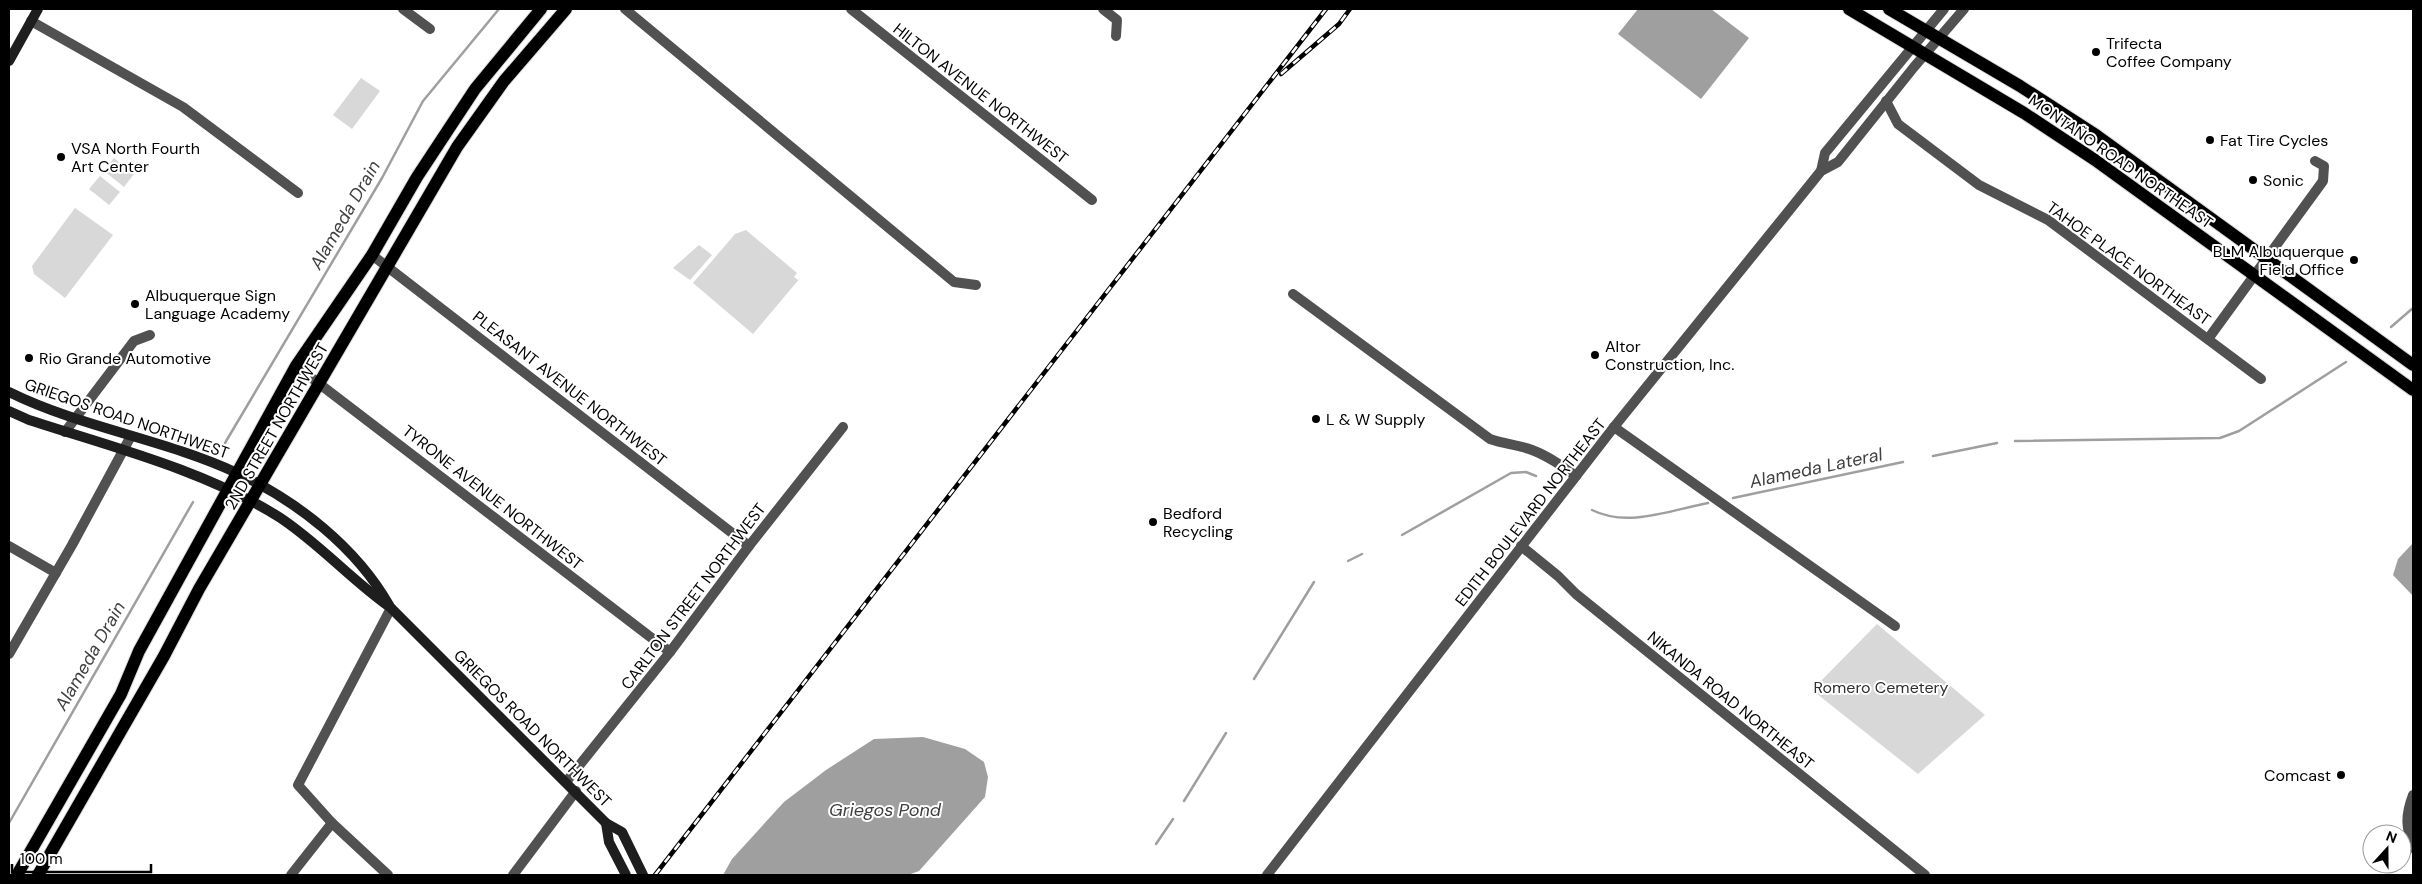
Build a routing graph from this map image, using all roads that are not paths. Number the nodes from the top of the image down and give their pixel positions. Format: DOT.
graph roads {
  1 [pos="38,9"];
  2 [pos="403,9"];
  3 [pos="541,9"];
  4 [pos="566,9"];
  5 [pos="625,9"];
  6 [pos="851,9"];
  7 [pos="1103,9"];
  8 [pos="1848,9"];
  9 [pos="1889,9"];
  10 [pos="1944,9"];
  11 [pos="1964,9"];
  12 [pos="31,21"];
  13 [pos="430,29"];
  14 [pos="1925,30"];
  15 [pos="1116,36"];
  16 [pos="1938,38"];
  17 [pos="1911,46"];
  18 [pos="1924,54"];
  19 [pos="9,61"];
  20 [pos="1886,101"];
  21 [pos="2315,160"];
  22 [pos="1822,171"];
  23 [pos="298,193"];
  24 [pos="1092,200"];
  25 [pos="372,255"];
  26 [pos="2267,259"];
  27 [pos="387,264"];
  28 [pos="2255,275"];
  29 [pos="976,284"];
  30 [pos="1293,294"];
  31 [pos="150,335"];
  32 [pos="2208,339"];
  33 [pos="2413,365"];
  34 [pos="296,366"];
  35 [pos="2261,379"];
  36 [pos="320,383"];
  37 [pos="2413,390"];
  38 [pos="9,392"];
  39 [pos="9,410"];
  40 [pos="74,419"];
  41 [pos="844,427"];
  42 [pos="1614,427"];
  43 [pos="66,432"];
  44 [pos="131,436"];
  45 [pos="123,452"];
  46 [pos="236,472"];
  47 [pos="1576,476"];
  48 [pos="261,485"];
  49 [pos="227,489"];
  50 [pos="251,501"];
  51 [pos="9,546"];
  52 [pos="750,546"];
  53 [pos="1521,546"];
  54 [pos="56,573"];
  55 [pos="391,608"];
  56 [pos="1895,626"];
  57 [pos="670,652"];
  58 [pos="9,654"];
  59 [pos="566,782"];
  60 [pos="576,791"];
  61 [pos="2413,794"];
  62 [pos="332,823"];
  63 [pos="606,823"];
  64 [pos="2413,848"];
  65 [pos="17,875"];
  66 [pos="38,875"];
  67 [pos="292,875"];
  68 [pos="388,875"];
  69 [pos="514,875"];
  70 [pos="626,875"];
  71 [pos="643,875"];
  72 [pos="1267,875"];
  73 [pos="1925,875"];
  1 -- 12 [label="main road"];
  2 -- 13 [label="street"];
  3 -- 25 [label="main road, 2ND STREET NORTHWEST"];
  4 -- 27 [label="main road, 2ND STREET NORTHWEST"];
  5 -- 29 [label="street"];
  6 -- 24 [label="street, HILTON AVENUE NORTHWEST"];
  7 -- 15 [label="street"];
  8 -- 17 [label="main road, MONTAÑO ROAD NORTHEAST"];
  9 -- 14 [label="main road, MONTAÑO ROAD NORTHEAST"];
  10 -- 14 [label="street, EDITH BOULEVARD NORTHEAST"];
  11 -- 16 [label="street, EDITH BOULEVARD NORTHEAST"];
  12 -- 19 [label="main road"];
  12 -- 23 [label="street"];
  14 -- 16 [label="main road, MONTAÑO ROAD NORTHEAST"];
  14 -- 17 [label="street, EDITH BOULEVARD NORTHEAST"];
  16 -- 18 [label="street, EDITH BOULEVARD NORTHEAST"];
  16 -- 26 [label="main road, MONTAÑO ROAD NORTHEAST"];
  17 -- 18 [label="main road, MONTAÑO ROAD NORTHEAST"];
  17 -- 22 [label="street, EDITH BOULEVARD NORTHEAST"];
  18 -- 20 [label="street, EDITH BOULEVARD NORTHEAST"];
  18 -- 28 [label="main road, MONTAÑO ROAD NORTHEAST"];
  20 -- 22 [label="street, EDITH BOULEVARD NORTHEAST"];
  20 -- 32 [label="street, TAHOE PLACE NORTHEAST"];
  21 -- 26 [label="street"];
  22 -- 42 [label="street, EDITH BOULEVARD NORTHEAST"];
  25 -- 27 [label="street, PLEASANT AVENUE NORTHWEST"];
  25 -- 34 [label="main road, 2ND STREET NORTHWEST"];
  26 -- 28 [label="street"];
  26 -- 33 [label="main road, MONTAÑO ROAD NORTHEAST"];
  27 -- 36 [label="main road, 2ND STREET NORTHWEST"];
  27 -- 52 [label="street, PLEASANT AVENUE NORTHWEST"];
  28 -- 32 [label="street"];
  28 -- 37 [label="main road, MONTAÑO ROAD NORTHEAST"];
  30 -- 47 [label="street"];
  31 -- 40 [label="street"];
  32 -- 35 [label="street, TAHOE PLACE NORTHEAST"];
  34 -- 36 [label="street, TYRONE AVENUE NORTHWEST"];
  34 -- 46 [label="main road, 2ND STREET NORTHWEST"];
  36 -- 48 [label="main road, 2ND STREET NORTHWEST"];
  36 -- 57 [label="street, TYRONE AVENUE NORTHWEST"];
  38 -- 40 [label="main road, GRIEGOS ROAD NORTHWEST"];
  39 -- 43 [label="main road, GRIEGOS ROAD NORTHWEST"];
  40 -- 43 [label="street"];
  40 -- 44 [label="main road, GRIEGOS ROAD NORTHWEST"];
  41 -- 52 [label="street, CARLTON STREET NORTHWEST"];
  42 -- 47 [label="street, EDITH BOULEVARD NORTHEAST"];
  42 -- 56 [label="street"];
  43 -- 45 [label="main road, GRIEGOS ROAD NORTHWEST"];
  44 -- 45 [label="street"];
  44 -- 46 [label="main road, GRIEGOS ROAD NORTHWEST"];
  45 -- 49 [label="main road, GRIEGOS ROAD NORTHWEST"];
  45 -- 54 [label="street"];
  46 -- 48 [label="main road, GRIEGOS ROAD NORTHWEST"];
  46 -- 49 [label="main road, 2ND STREET NORTHWEST"];
  47 -- 53 [label="street, EDITH BOULEVARD NORTHEAST"];
  48 -- 50 [label="main road, 2ND STREET NORTHWEST"];
  48 -- 55 [label="main road, GRIEGOS ROAD NORTHWEST"];
  49 -- 50 [label="main road, GRIEGOS ROAD NORTHWEST"];
  49 -- 65 [label="main road, 2ND STREET NORTHWEST"];
  50 -- 55 [label="main road, GRIEGOS ROAD NORTHWEST"];
  50 -- 66 [label="main road, 2ND STREET NORTHWEST"];
  51 -- 54 [label="street"];
  52 -- 57 [label="street, CARLTON STREET NORTHWEST"];
  53 -- 72 [label="street, EDITH BOULEVARD NORTHEAST"];
  53 -- 73 [label="street, NIKANDA ROAD NORTHEAST"];
  54 -- 58 [label="street"];
  55 -- 59 [label="main road, GRIEGOS ROAD NORTHWEST"];
  55 -- 62 [label="street"];
  57 -- 59 [label="street, CARLTON STREET NORTHWEST"];
  59 -- 60 [label="main road, GRIEGOS ROAD NORTHWEST"];
  60 -- 63 [label="main road, GRIEGOS ROAD NORTHWEST"];
  60 -- 69 [label="street"];
  61 -- 64 [label="street"];
  62 -- 67 [label="street"];
  62 -- 68 [label="street"];
  63 -- 70 [label="main road"];
  63 -- 71 [label="main road, GRIEGOS ROAD NORTHWEST"];
}
